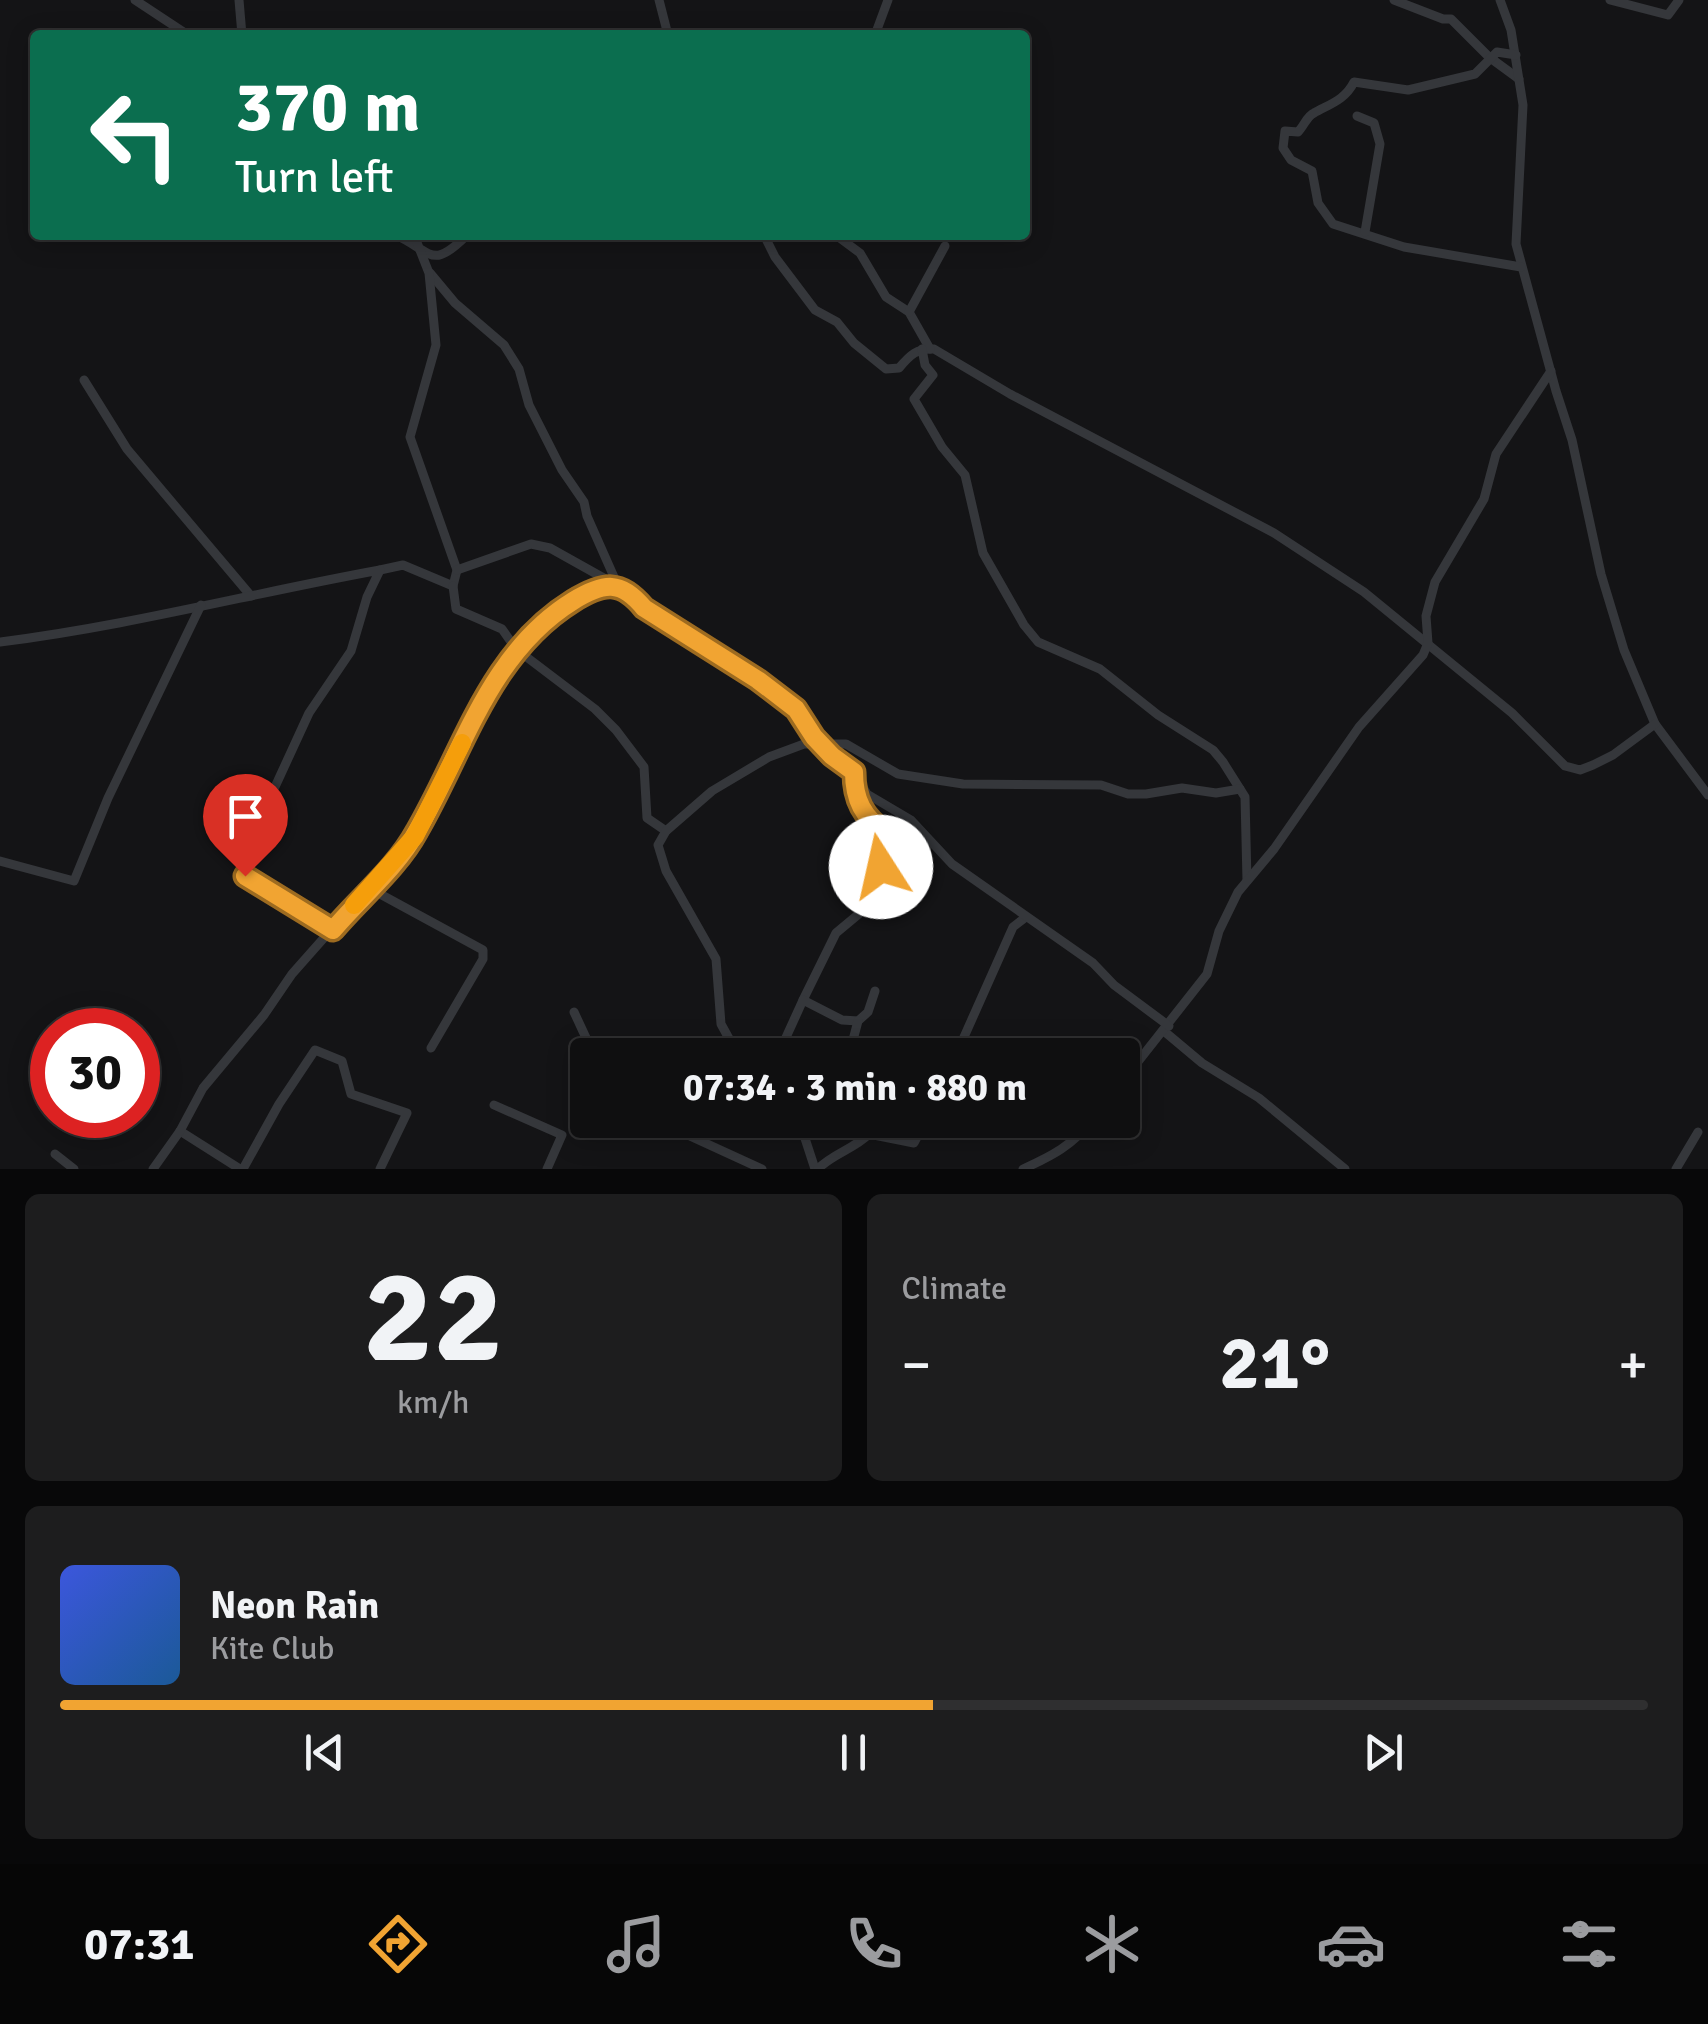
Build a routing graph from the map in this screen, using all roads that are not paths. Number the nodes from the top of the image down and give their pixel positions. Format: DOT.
graph roads {
  1 [pos="135,0"];
  2 [pos="240,0"];
  3 [pos="658,0"];
  4 [pos="888,0"];
  5 [pos="1394,0"];
  6 [pos="1500,0"];
  7 [pos="1610,0"];
  8 [pos="1680,0"];
  9 [pos="180,30"];
  10 [pos="242,30"];
  11 [pos="667,30"];
  12 [pos="877,30"];
  13 [pos="1516,55"];
  14 [pos="1489,57"];
  15 [pos="1520,79"];
  16 [pos="1357,116"];
  17 [pos="1364,232"];
  18 [pos="404,240"];
  19 [pos="416,240"];
  20 [pos="461,240"];
  21 [pos="767,240"];
  22 [pos="842,240"];
  23 [pos="944,246"];
  24 [pos="422,251"];
  25 [pos="1521,266"];
  26 [pos="429,273"];
  27 [pos="909,312"];
  28 [pos="926,349"];
  29 [pos="1551,371"];
  30 [pos="84,380"];
  31 [pos="380,570"];
  32 [pos="456,570"];
  33 [pos="453,586"];
  34 [pos="618,586"];
  35 [pos="250,596"];
  36 [pos="201,604"];
  37 [pos="0,642"];
  38 [pos="1428,643"];
  39 [pos="516,649"];
  40 [pos="1654,724"];
  41 [pos="821,744"];
  42 [pos="854,772"];
  43 [pos="1240,789"];
  44 [pos="1708,795"];
  45 [pos="666,832"];
  46 [pos="0,861"];
  47 [pos="1246,882"];
  48 [pos="369,888"];
  49 [pos="1026,917"];
  50 [pos="333,930"];
  51 [pos="875,991"];
  52 [pos="803,1000"];
  53 [pos="574,1012"];
  54 [pos="858,1021"];
  55 [pos="1167,1029"];
  56 [pos="586,1038"];
  57 [pos="729,1038"];
  58 [pos="786,1038"];
  59 [pos="854,1038"];
  60 [pos="964,1038"];
  61 [pos="431,1048"];
  62 [pos="1140,1061"];
  63 [pos="494,1105"];
  64 [pos="180,1131"];
  65 [pos="1698,1132"];
  66 [pos="694,1138"];
  67 [pos="805,1138"];
  68 [pos="865,1138"];
  69 [pos="890,1138"];
  70 [pos="917,1138"];
  71 [pos="1078,1138"];
  72 [pos="55,1154"];
  73 [pos="74,1169"];
  74 [pos="153,1169"];
  75 [pos="242,1169"];
  76 [pos="380,1169"];
  77 [pos="546,1169"];
  78 [pos="762,1169"];
  79 [pos="814,1169"];
  80 [pos="1023,1169"];
  81 [pos="1345,1169"];
  82 [pos="1676,1169"];
  1 -- 9 [label="street"];
  2 -- 10 [label="street"];
  3 -- 11 [label="street"];
  4 -- 12 [label="street"];
  5 -- 14 [label="street"];
  6 -- 13 [label="street"];
  7 -- 8 [label="street"];
  13 -- 14 [label="street"];
  13 -- 15 [label="street"];
  14 -- 15 [label="street"];
  14 -- 17 [label="street"];
  15 -- 25 [label="street"];
  16 -- 17 [label="street"];
  17 -- 25 [label="street"];
  18 -- 24 [label="street"];
  19 -- 24 [label="street"];
  20 -- 24 [label="street"];
  21 -- 28 [label="street"];
  22 -- 27 [label="street"];
  23 -- 27 [label="street"];
  24 -- 26 [label="street"];
  25 -- 29 [label="street"];
  26 -- 32 [label="street"];
  26 -- 34 [label="street"];
  27 -- 28 [label="street"];
  28 -- 38 [label="street"];
  28 -- 43 [label="street"];
  29 -- 38 [label="street"];
  29 -- 40 [label="street"];
  30 -- 35 [label="street"];
  31 -- 33 [label="street"];
  31 -- 35 [label="street"];
  31 -- 50 [label="street"];
  32 -- 33 [label="street"];
  32 -- 34 [label="street"];
  33 -- 39 [label="street"];
  34 -- 39 [label="street"];
  34 -- 41 [label="street"];
  35 -- 36 [label="street"];
  36 -- 37 [label="street"];
  36 -- 46 [label="street"];
  38 -- 40 [label="street"];
  38 -- 47 [label="street"];
  39 -- 45 [label="street"];
  39 -- 48 [label="street"];
  40 -- 44 [label="street"];
  41 -- 42 [label="street"];
  41 -- 43 [label="street"];
  41 -- 45 [label="street"];
  42 -- 49 [label="street"];
  42 -- 52 [label="street"];
  43 -- 47 [label="street"];
  45 -- 57 [label="street"];
  47 -- 55 [label="street"];
  48 -- 50 [label="street"];
  48 -- 61 [label="street"];
  49 -- 55 [label="street"];
  49 -- 60 [label="street"];
  50 -- 64 [label="street"];
  51 -- 54 [label="street"];
  52 -- 54 [label="street"];
  52 -- 58 [label="street"];
  53 -- 56 [label="street"];
  54 -- 59 [label="street"];
  55 -- 62 [label="street"];
  55 -- 81 [label="street"];
  63 -- 77 [label="street"];
  64 -- 74 [label="street"];
  64 -- 75 [label="street"];
  65 -- 82 [label="street"];
  66 -- 78 [label="street"];
  67 -- 79 [label="street"];
  68 -- 79 [label="street"];
  69 -- 70 [label="street"];
  71 -- 80 [label="street"];
  72 -- 73 [label="street"];
  75 -- 76 [label="street"];
}
